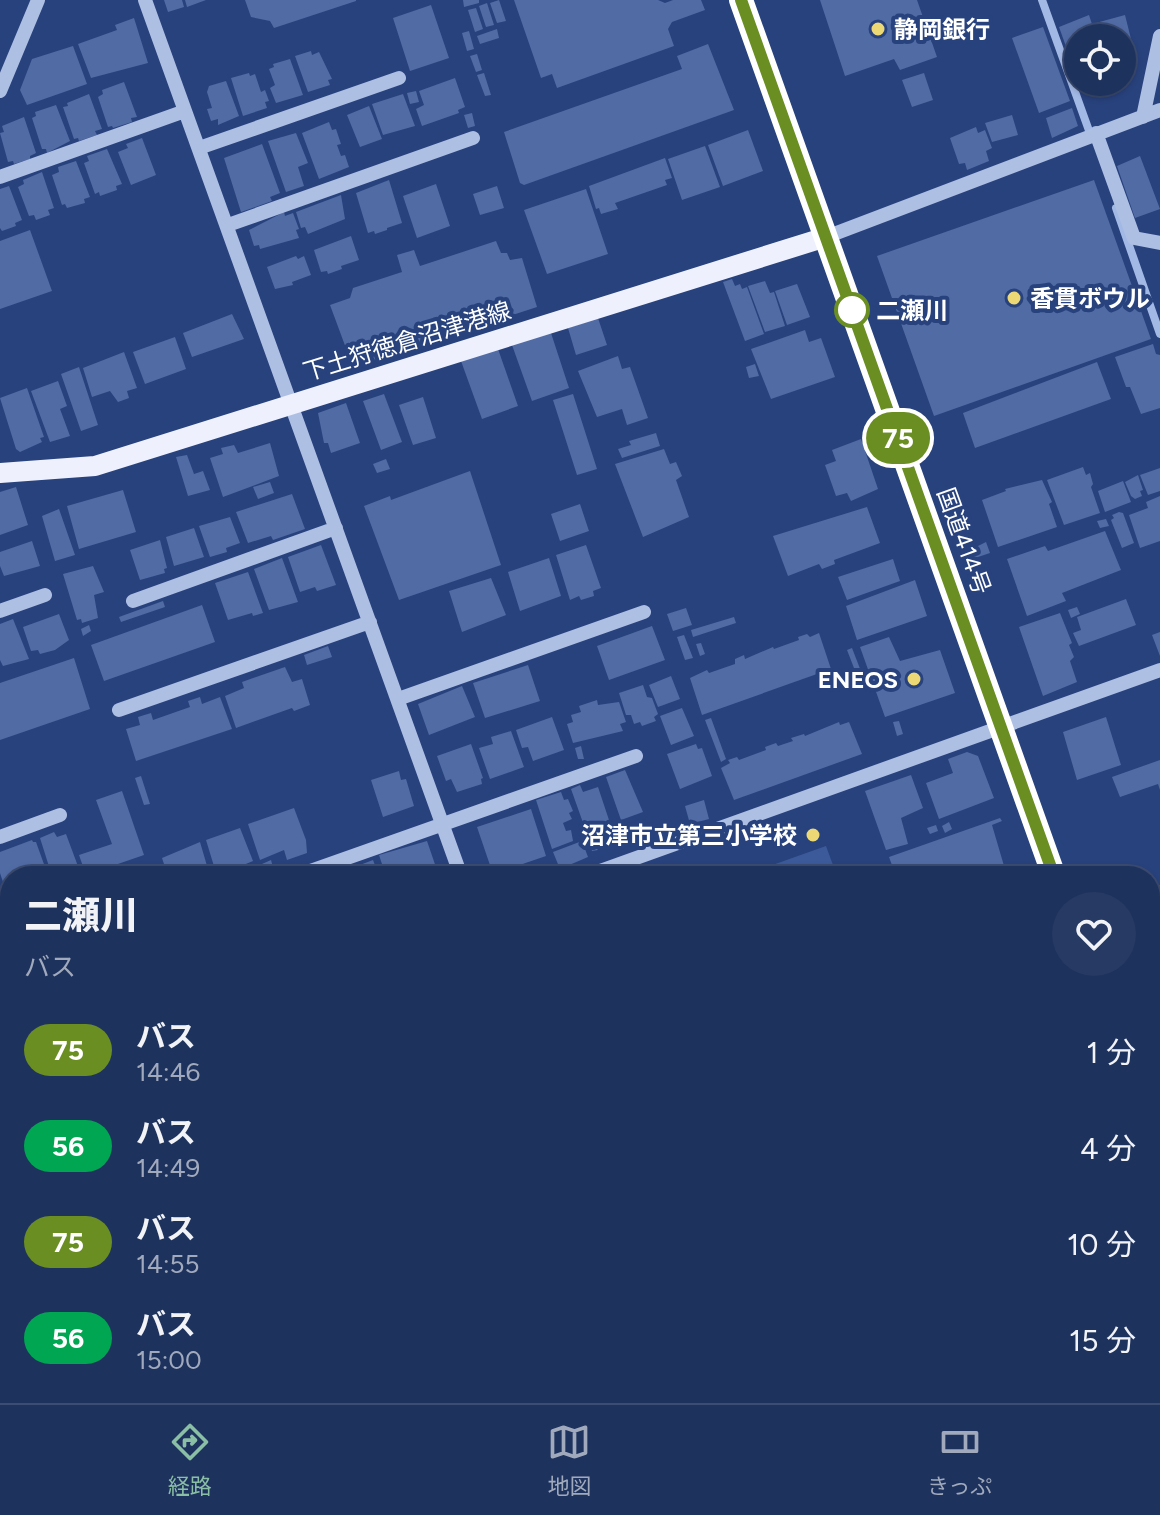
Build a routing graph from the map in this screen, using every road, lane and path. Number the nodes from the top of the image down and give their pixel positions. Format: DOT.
graph roads {
  1 [pos="38,0"];
  2 [pos="145,0"];
  3 [pos="741,0"];
  4 [pos="1160,36"];
  5 [pos="399,78"];
  6 [pos="0,91"];
  7 [pos="1160,110"];
  8 [pos="185,111"];
  9 [pos="1143,117"];
  10 [pos="1096,133"];
  11 [pos="473,138"];
  12 [pos="199,148"];
  13 [pos="0,177"];
  14 [pos="228,225"];
  15 [pos="826,237"];
  16 [pos="1160,243"];
  17 [pos="292,405"];
  18 [pos="0,473"];
  19 [pos="336,528"];
  20 [pos="45,595"];
  21 [pos="133,601"];
  22 [pos="0,611"];
  23 [pos="644,612"];
  24 [pos="370,622"];
  25 [pos="1160,670"];
  26 [pos="398,699"];
  27 [pos="119,710"];
  28 [pos="1000,726"];
  29 [pos="636,756"];
  30 [pos="60,815"];
  31 [pos="442,825"];
  32 [pos="0,837"];
  33 [pos="325,866"];
  34 [pos="457,866"];
  35 [pos="614,866"];
  36 [pos="1050,866"];
  1 -- 6 [label="street"];
  2 -- 8 [label="street"];
  3 -- 15 [label="highway, 国道414号"];
  4 -- 9 [label="street"];
  5 -- 12 [label="street"];
  7 -- 9 [label="street"];
  8 -- 12 [label="street"];
  8 -- 13 [label="street"];
  9 -- 10 [label="street"];
  10 -- 15 [label="street"];
  10 -- 16 [label="street"];
  11 -- 14 [label="street"];
  12 -- 14 [label="street"];
  14 -- 17 [label="street"];
  15 -- 17 [label="main road, 下土狩徳倉沼津港線"];
  15 -- 28 [label="highway, 国道414号"];
  17 -- 18 [label="main road, 下土狩徳倉沼津港線"];
  17 -- 19 [label="street"];
  19 -- 21 [label="street"];
  19 -- 24 [label="street"];
  20 -- 22 [label="street"];
  23 -- 26 [label="street"];
  24 -- 26 [label="street"];
  24 -- 27 [label="street"];
  25 -- 28 [label="street"];
  26 -- 31 [label="street"];
  28 -- 35 [label="street"];
  28 -- 36 [label="highway, 国道414号"];
  29 -- 31 [label="street"];
  30 -- 32 [label="street"];
  31 -- 33 [label="street"];
  31 -- 34 [label="street"];
}
